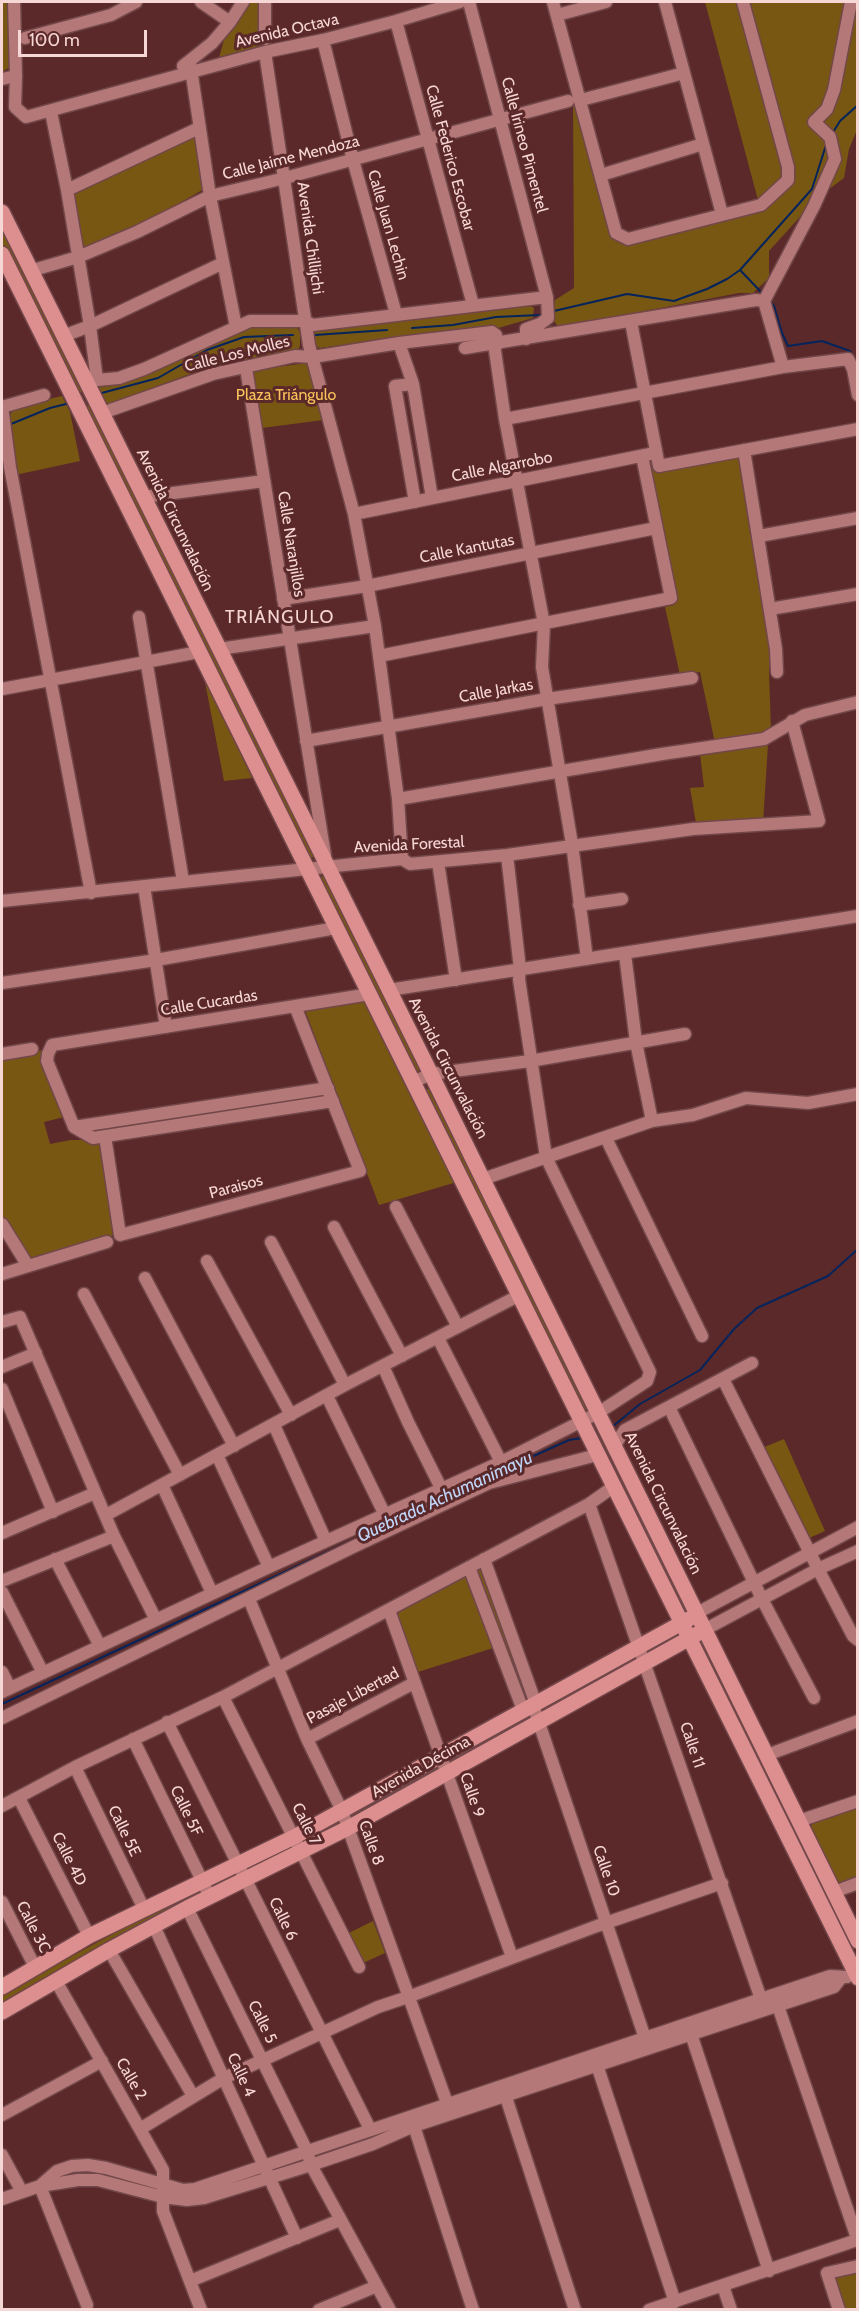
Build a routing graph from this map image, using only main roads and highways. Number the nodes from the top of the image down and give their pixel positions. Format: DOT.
graph roads {
  1 [pos="2,212"];
  2 [pos="2,254"];
  3 [pos="6,275"];
  4 [pos="697,1613"];
  5 [pos="681,1623"];
  6 [pos="706,1629"];
  7 [pos="690,1639"];
  8 [pos="297,1844"];
  9 [pos="858,1941"];
  10 [pos="853,1976"];
  11 [pos="2,1987"];
  12 [pos="2,2012"];
  1 -- 4 [label="main road, Avenida Circunvalación"];
  2 -- 3 [label="main road"];
  3 -- 5 [label="main road"];
  4 -- 5 [label="main road, Avenida Décima"];
  4 -- 6 [label="main road, Avenida Circunvalación"];
  5 -- 7 [label="main road"];
  5 -- 8 [label="main road, Avenida Décima"];
  6 -- 7 [label="main road, Avenida Décima"];
  6 -- 9 [label="main road, Avenida Circunvalación"];
  7 -- 8 [label="main road, Avenida Décima"];
  7 -- 10 [label="main road"];
  8 -- 11 [label="main road, Avenida Décima"];
  8 -- 12 [label="main road, Avenida Décima"];
}
